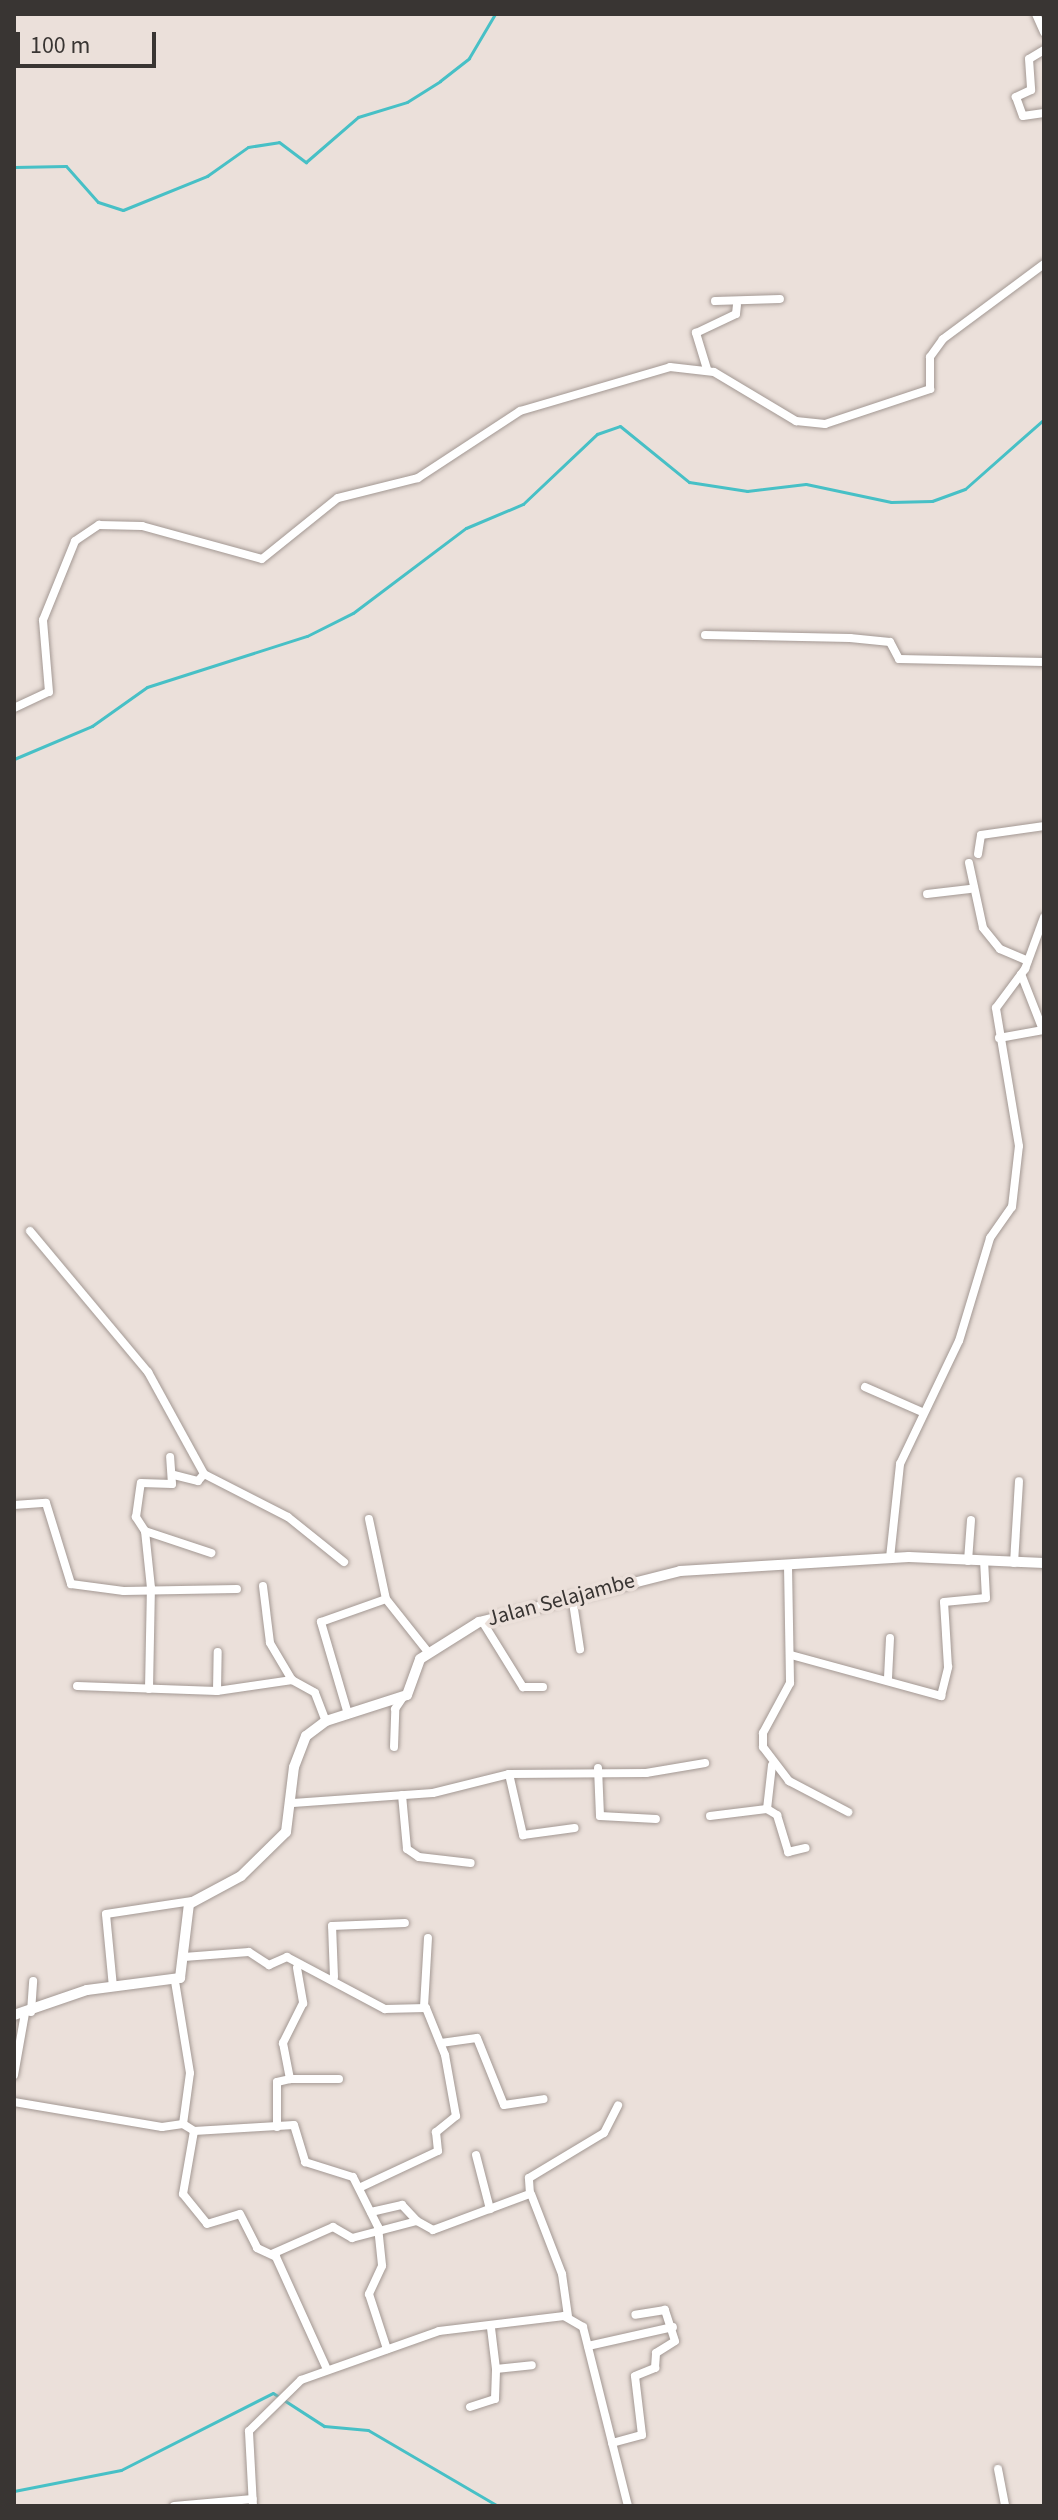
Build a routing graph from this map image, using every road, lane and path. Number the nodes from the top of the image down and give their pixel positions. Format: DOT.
graph roads {
  1 [pos="1036,14"];
  2 [pos="1044,32"];
  3 [pos="1044,50"];
  4 [pos="1044,113"];
  5 [pos="1044,264"];
  6 [pos="780,299"];
  7 [pos="715,301"];
  8 [pos="737,305"];
  9 [pos="707,369"];
  10 [pos="705,635"];
  11 [pos="1044,662"];
  12 [pos="14,708"];
  13 [pos="1044,826"];
  14 [pos="978,854"];
  15 [pos="969,863"];
  16 [pos="970,889"];
  17 [pos="927,894"];
  18 [pos="1044,917"];
  19 [pos="1028,961"];
  20 [pos="1021,974"];
  21 [pos="999,1038"];
  22 [pos="30,1231"];
  23 [pos="865,1387"];
  24 [pos="922,1412"];
  25 [pos="170,1457"];
  26 [pos="204,1474"];
  27 [pos="174,1475"];
  28 [pos="1019,1481"];
  29 [pos="14,1505"];
  30 [pos="369,1519"];
  31 [pos="971,1520"];
  32 [pos="145,1531"];
  33 [pos="211,1553"];
  34 [pos="890,1558"];
  35 [pos="968,1561"];
  36 [pos="344,1562"];
  37 [pos="984,1562"];
  38 [pos="1014,1563"];
  39 [pos="1044,1563"];
  40 [pos="788,1566"];
  41 [pos="263,1586"];
  42 [pos="151,1588"];
  43 [pos="237,1589"];
  44 [pos="572,1595"];
  45 [pos="386,1599"];
  46 [pos="482,1621"];
  47 [pos="890,1638"];
  48 [pos="580,1649"];
  49 [pos="218,1652"];
  50 [pos="428,1652"];
  51 [pos="791,1655"];
  52 [pos="888,1678"];
  53 [pos="292,1680"];
  54 [pos="77,1686"];
  55 [pos="543,1687"];
  56 [pos="149,1689"];
  57 [pos="217,1691"];
  58 [pos="403,1697"];
  59 [pos="348,1714"];
  60 [pos="326,1721"];
  61 [pos="394,1747"];
  62 [pos="705,1763"];
  63 [pos="772,1765"];
  64 [pos="598,1768"];
  65 [pos="509,1774"];
  66 [pos="402,1795"];
  67 [pos="293,1803"];
  68 [pos="767,1809"];
  69 [pos="848,1812"];
  70 [pos="710,1816"];
  71 [pos="656,1819"];
  72 [pos="575,1828"];
  73 [pos="806,1848"];
  74 [pos="471,1863"];
  75 [pos="192,1901"];
  76 [pos="405,1923"];
  77 [pos="428,1938"];
  78 [pos="184,1957"];
  79 [pos="297,1968"];
  80 [pos="334,1977"];
  81 [pos="33,1981"];
  82 [pos="175,1981"];
  83 [pos="113,1987"];
  84 [pos="424,2007"];
  85 [pos="23,2013"];
  86 [pos="441,2043"];
  87 [pos="14,2075"];
  88 [pos="290,2079"];
  89 [pos="339,2079"];
  90 [pos="544,2099"];
  91 [pos="14,2102"];
  92 [pos="618,2105"];
  93 [pos="183,2124"];
  94 [pos="277,2127"];
  95 [pos="194,2131"];
  96 [pos="476,2155"];
  97 [pos="359,2188"];
  98 [pos="531,2194"];
  99 [pos="490,2209"];
  100 [pos="371,2212"];
  101 [pos="417,2221"];
  102 [pos="378,2227"];
  103 [pos="272,2254"];
  104 [pos="635,2315"];
  105 [pos="568,2316"];
  106 [pos="673,2327"];
  107 [pos="491,2328"];
  108 [pos="588,2346"];
  109 [pos="387,2349"];
  110 [pos="532,2365"];
  111 [pos="326,2367"];
  112 [pos="496,2369"];
  113 [pos="470,2407"];
  114 [pos="612,2443"];
  115 [pos="998,2469"];
  116 [pos="253,2502"];
  117 [pos="174,2506"];
  118 [pos="628,2506"];
  119 [pos="1005,2506"];
  1 -- 2 [label="street"];
  3 -- 4 [label="street"];
  5 -- 9 [label="street"];
  6 -- 8 [label="street"];
  7 -- 8 [label="street"];
  8 -- 9 [label="street"];
  9 -- 12 [label="street"];
  10 -- 11 [label="street"];
  13 -- 14 [label="street"];
  15 -- 16 [label="street"];
  16 -- 17 [label="street"];
  16 -- 19 [label="street"];
  18 -- 19 [label="street"];
  19 -- 20 [label="street"];
  20 -- 21 [label="street"];
  20 -- 21 [label="street"];
  21 -- 24 [label="street"];
  22 -- 26 [label="street"];
  23 -- 24 [label="street"];
  24 -- 34 [label="street"];
  25 -- 27 [label="street"];
  26 -- 27 [label="street"];
  26 -- 36 [label="street"];
  27 -- 32 [label="street"];
  28 -- 38 [label="street"];
  29 -- 42 [label="street"];
  30 -- 45 [label="street"];
  31 -- 35 [label="street"];
  32 -- 33 [label="street"];
  32 -- 42 [label="street"];
  34 -- 35 [label="street, Jalan Selajambe"];
  34 -- 40 [label="street, Jalan Selajambe"];
  35 -- 37 [label="street, Jalan Selajambe"];
  37 -- 38 [label="street, Jalan Selajambe"];
  37 -- 52 [label="street"];
  38 -- 39 [label="street, Jalan Selajambe"];
  40 -- 44 [label="street, Jalan Selajambe"];
  40 -- 51 [label="street"];
  41 -- 53 [label="street"];
  42 -- 43 [label="street"];
  42 -- 56 [label="street"];
  44 -- 46 [label="street, Jalan Selajambe"];
  44 -- 48 [label="street"];
  45 -- 50 [label="street"];
  45 -- 59 [label="street"];
  46 -- 50 [label="street, Jalan Selajambe"];
  46 -- 55 [label="street"];
  47 -- 52 [label="street"];
  49 -- 57 [label="street"];
  50 -- 58 [label="street"];
  51 -- 52 [label="street"];
  51 -- 63 [label="street"];
  53 -- 57 [label="street"];
  53 -- 60 [label="street"];
  54 -- 56 [label="street"];
  56 -- 57 [label="street"];
  58 -- 59 [label="street"];
  58 -- 61 [label="street"];
  59 -- 60 [label="street"];
  60 -- 67 [label="street"];
  62 -- 64 [label="street"];
  63 -- 68 [label="street"];
  63 -- 69 [label="street"];
  64 -- 65 [label="street"];
  64 -- 71 [label="street"];
  65 -- 66 [label="street"];
  65 -- 72 [label="street"];
  66 -- 67 [label="street"];
  66 -- 74 [label="street"];
  67 -- 75 [label="street"];
  68 -- 70 [label="street"];
  68 -- 73 [label="street"];
  75 -- 78 [label="street"];
  75 -- 83 [label="street"];
  76 -- 80 [label="street"];
  77 -- 84 [label="street"];
  78 -- 79 [label="street"];
  78 -- 82 [label="street"];
  79 -- 80 [label="street"];
  79 -- 88 [label="street"];
  80 -- 84 [label="street"];
  81 -- 85 [label="street"];
  82 -- 83 [label="street"];
  82 -- 93 [label="street"];
  83 -- 85 [label="street"];
  84 -- 86 [label="street"];
  85 -- 87 [label="street"];
  86 -- 90 [label="street"];
  86 -- 97 [label="street"];
  88 -- 89 [label="street"];
  88 -- 94 [label="street"];
  91 -- 93 [label="street"];
  92 -- 98 [label="street"];
  93 -- 95 [label="street"];
  94 -- 95 [label="street"];
  94 -- 97 [label="street"];
  95 -- 103 [label="street"];
  96 -- 99 [label="street"];
  97 -- 100 [label="street"];
  98 -- 99 [label="street"];
  98 -- 105 [label="street"];
  99 -- 101 [label="street"];
  100 -- 101 [label="street"];
  100 -- 102 [label="street"];
  101 -- 102 [label="street"];
  102 -- 103 [label="street"];
  102 -- 109 [label="street"];
  103 -- 111 [label="street"];
  104 -- 106 [label="street"];
  105 -- 107 [label="street"];
  105 -- 108 [label="street"];
  106 -- 108 [label="street"];
  106 -- 114 [label="street"];
  107 -- 109 [label="street"];
  107 -- 112 [label="street"];
  108 -- 114 [label="street"];
  109 -- 111 [label="street"];
  110 -- 112 [label="street"];
  111 -- 116 [label="street"];
  112 -- 113 [label="street"];
  114 -- 118 [label="street"];
  115 -- 119 [label="street"];
  116 -- 117 [label="street"];
}
